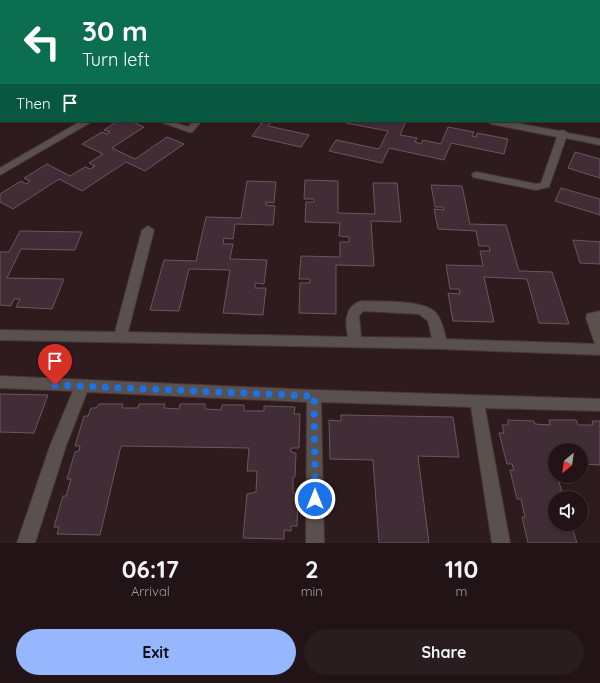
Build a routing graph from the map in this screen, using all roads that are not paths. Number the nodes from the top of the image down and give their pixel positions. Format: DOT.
graph roads {
  1 [pos="86,122"];
  2 [pos="165,122"];
  3 [pos="196,122"];
  4 [pos="497,122"];
  5 [pos="563,134"];
  6 [pos="600,142"];
  7 [pos="0,172"];
  8 [pos="477,175"];
  9 [pos="148,230"];
  10 [pos="600,316"];
  11 [pos="0,335"];
  12 [pos="120,337"];
  13 [pos="600,341"];
  14 [pos="355,342"];
  15 [pos="440,344"];
  16 [pos="600,350"];
  17 [pos="0,382"];
  18 [pos="82,386"];
  19 [pos="314,396"];
  20 [pos="477,401"];
  21 [pos="600,405"];
  22 [pos="26,543"];
  23 [pos="315,543"];
  24 [pos="501,543"];
  1 -- 7 [label="street"];
  2 -- 3 [label="lane"];
  4 -- 5 [label="street"];
  5 -- 6 [label="street"];
  5 -- 8 [label="street"];
  9 -- 12 [label="street"];
  10 -- 13 [label="street"];
  11 -- 12 [label="street"];
  12 -- 14 [label="street"];
  14 -- 15 [label="street"];
  14 -- 15 [label="street"];
  15 -- 16 [label="street"];
  17 -- 18 [label="street"];
  18 -- 19 [label="street"];
  18 -- 22 [label="street"];
  19 -- 20 [label="street"];
  19 -- 23 [label="street"];
  20 -- 21 [label="street"];
  20 -- 24 [label="street"];
}
